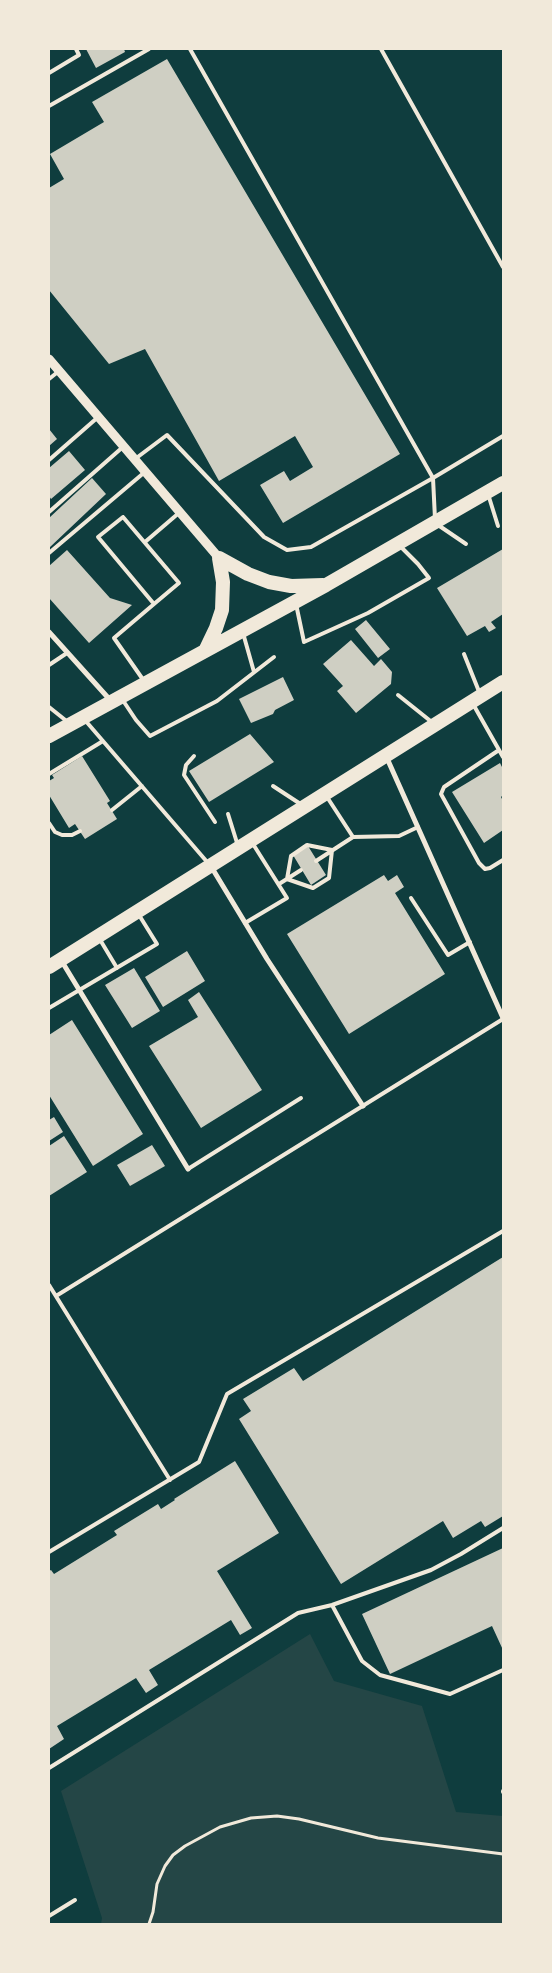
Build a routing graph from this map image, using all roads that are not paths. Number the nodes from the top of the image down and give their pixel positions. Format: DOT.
graph roads {
  1 [pos="76,49"];
  2 [pos="149,49"];
  3 [pos="190,49"];
  4 [pos="381,49"];
  5 [pos="49,73"];
  6 [pos="49,106"];
  7 [pos="503,267"];
  8 [pos="49,359"];
  9 [pos="59,371"];
  10 [pos="49,379"];
  11 [pos="99,417"];
  12 [pos="503,436"];
  13 [pos="124,446"];
  14 [pos="135,459"];
  15 [pos="49,460"];
  16 [pos="146,471"];
  17 [pos="433,478"];
  18 [pos="503,483"];
  19 [pos="487,492"];
  20 [pos="50,509"];
  21 [pos="180,512"];
  22 [pos="435,522"];
  23 [pos="498,526"];
  24 [pos="145,542"];
  25 [pos="397,544"];
  26 [pos="466,544"];
  27 [pos="49,553"];
  28 [pos="219,558"];
  29 [pos="326,585"];
  30 [pos="296,601"];
  31 [pos="154,604"];
  32 [pos="242,630"];
  33 [pos="49,633"];
  34 [pos="206,651"];
  35 [pos="67,653"];
  36 [pos="464,654"];
  37 [pos="274,657"];
  38 [pos="49,665"];
  39 [pos="254,672"];
  40 [pos="503,682"];
  41 [pos="146,683"];
  42 [pos="398,695"];
  43 [pos="116,699"];
  44 [pos="477,699"];
  45 [pos="49,707"];
  46 [pos="76,721"];
  47 [pos="435,725"];
  48 [pos="49,736"];
  49 [pos="103,741"];
  50 [pos="499,750"];
  51 [pos="194,756"];
  52 [pos="386,756"];
  53 [pos="503,757"];
  54 [pos="49,774"];
  55 [pos="142,786"];
  56 [pos="273,786"];
  57 [pos="325,794"];
  58 [pos="304,807"];
  59 [pos="112,810"];
  60 [pos="228,814"];
  61 [pos="49,822"];
  62 [pos="215,822"];
  63 [pos="418,827"];
  64 [pos="80,830"];
  65 [pos="353,837"];
  66 [pos="251,840"];
  67 [pos="238,848"];
  68 [pos="332,850"];
  69 [pos="503,860"];
  70 [pos="316,861"];
  71 [pos="210,866"];
  72 [pos="301,870"];
  73 [pos="287,879"];
  74 [pos="278,884"];
  75 [pos="410,898"];
  76 [pos="137,911"];
  77 [pos="246,923"];
  78 [pos="98,936"];
  79 [pos="470,942"];
  80 [pos="55,963"];
  81 [pos="117,968"];
  82 [pos="80,991"];
  83 [pos="49,1008"];
  84 [pos="503,1018"];
  85 [pos="301,1098"];
  86 [pos="362,1106"];
  87 [pos="188,1169"];
  88 [pos="503,1230"];
  89 [pos="49,1285"];
  90 [pos="56,1296"];
  91 [pos="170,1480"];
  92 [pos="503,1528"];
  93 [pos="49,1552"];
  94 [pos="332,1605"];
  95 [pos="503,1670"];
  96 [pos="49,1768"];
  97 [pos="75,1900"];
  98 [pos="49,1916"];
  1 -- 5 [label="lane"];
  2 -- 6 [label="lane"];
  3 -- 17 [label="lane"];
  4 -- 7 [label="lane"];
  8 -- 9 [label="street"];
  9 -- 10 [label="lane"];
  9 -- 11 [label="street"];
  11 -- 13 [label="street"];
  11 -- 15 [label="lane"];
  12 -- 17 [label="lane"];
  13 -- 14 [label="street"];
  13 -- 20 [label="lane"];
  14 -- 16 [label="street"];
  14 -- 17 [label="lane"];
  16 -- 21 [label="street"];
  16 -- 27 [label="lane"];
  17 -- 22 [label="lane"];
  18 -- 19 [label="highway"];
  19 -- 22 [label="highway"];
  19 -- 23 [label="lane"];
  21 -- 24 [label="lane"];
  21 -- 28 [label="street"];
  22 -- 25 [label="highway"];
  22 -- 26 [label="lane"];
  24 -- 31 [label="lane"];
  24 -- 31 [label="lane"];
  25 -- 29 [label="highway"];
  25 -- 30 [label="lane"];
  28 -- 29 [label="highway"];
  28 -- 34 [label="highway"];
  29 -- 30 [label="highway"];
  30 -- 32 [label="highway"];
  31 -- 41 [label="lane"];
  32 -- 34 [label="highway"];
  32 -- 39 [label="lane"];
  33 -- 35 [label="street"];
  34 -- 41 [label="highway"];
  35 -- 38 [label="lane"];
  35 -- 43 [label="street"];
  36 -- 44 [label="lane"];
  37 -- 39 [label="lane"];
  39 -- 43 [label="lane"];
  40 -- 44 [label="highway"];
  41 -- 43 [label="highway"];
  42 -- 47 [label="lane"];
  43 -- 46 [label="highway"];
  44 -- 47 [label="highway"];
  44 -- 50 [label="lane"];
  45 -- 46 [label="lane"];
  46 -- 48 [label="highway"];
  46 -- 49 [label="lane"];
  47 -- 52 [label="highway"];
  49 -- 54 [label="lane"];
  49 -- 55 [label="lane"];
  50 -- 53 [label="lane"];
  50 -- 69 [label="lane"];
  51 -- 62 [label="lane"];
  52 -- 57 [label="highway"];
  52 -- 63 [label="street"];
  55 -- 59 [label="lane"];
  55 -- 71 [label="lane"];
  56 -- 58 [label="lane"];
  57 -- 58 [label="highway"];
  57 -- 65 [label="lane"];
  58 -- 66 [label="highway"];
  60 -- 67 [label="lane"];
  61 -- 64 [label="lane"];
  63 -- 65 [label="lane"];
  63 -- 79 [label="street"];
  65 -- 68 [label="lane"];
  66 -- 67 [label="highway"];
  66 -- 74 [label="lane"];
  67 -- 71 [label="highway"];
  68 -- 70 [label="lane"];
  68 -- 73 [label="lane"];
  68 -- 73 [label="lane"];
  71 -- 76 [label="highway"];
  71 -- 77 [label="street"];
  72 -- 73 [label="lane"];
  73 -- 74 [label="lane"];
  74 -- 77 [label="lane"];
  75 -- 79 [label="lane"];
  76 -- 78 [label="highway"];
  76 -- 81 [label="lane"];
  77 -- 86 [label="street"];
  78 -- 80 [label="highway"];
  78 -- 81 [label="lane"];
  79 -- 84 [label="street"];
  80 -- 82 [label="street"];
  81 -- 82 [label="lane"];
  82 -- 83 [label="lane"];
  82 -- 87 [label="street"];
  84 -- 86 [label="lane"];
  85 -- 87 [label="lane"];
  86 -- 90 [label="lane"];
  88 -- 91 [label="lane"];
  89 -- 90 [label="lane"];
  90 -- 91 [label="lane"];
  91 -- 93 [label="lane"];
  92 -- 94 [label="lane"];
  94 -- 95 [label="lane"];
  94 -- 96 [label="lane"];
  97 -- 98 [label="lane"];
}
